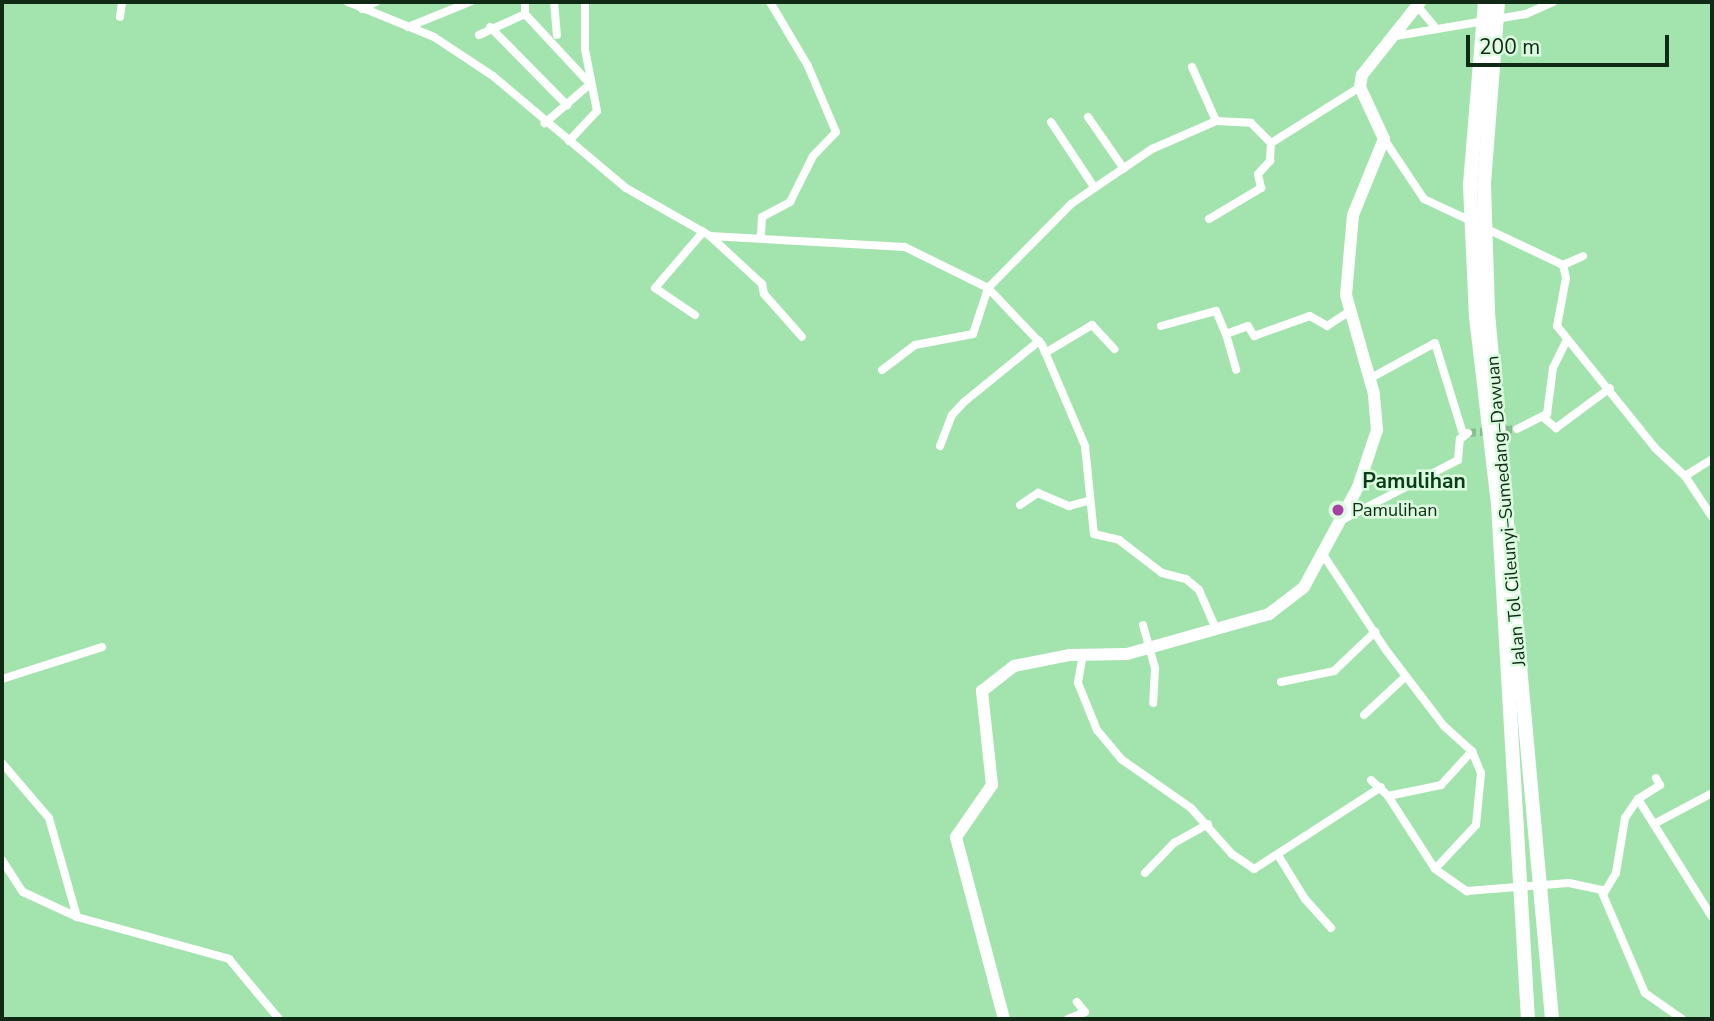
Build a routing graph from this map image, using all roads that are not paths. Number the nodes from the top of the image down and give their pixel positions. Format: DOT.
graph roads {
  1 [pos="122,2"];
  2 [pos="348,2"];
  3 [pos="376,2"];
  4 [pos="470,2"];
  5 [pos="525,2"];
  6 [pos="554,2"];
  7 [pos="585,2"];
  8 [pos="770,2"];
  9 [pos="1485,2"];
  10 [pos="1498,2"];
  11 [pos="1553,2"];
  12 [pos="1419,5"];
  13 [pos="362,9"];
  14 [pos="525,14"];
  15 [pos="120,17"];
  16 [pos="1436,26"];
  17 [pos="408,27"];
  18 [pos="490,27"];
  19 [pos="479,35"];
  20 [pos="557,35"];
  21 [pos="1396,36"];
  22 [pos="1192,67"];
  23 [pos="590,84"];
  24 [pos="1360,87"];
  25 [pos="567,105"];
  26 [pos="1088,117"];
  27 [pos="1216,121"];
  28 [pos="1052,122"];
  29 [pos="545,123"];
  30 [pos="1384,139"];
  31 [pos="569,141"];
  32 [pos="1271,143"];
  33 [pos="1124,169"];
  34 [pos="1094,187"];
  35 [pos="1209,219"];
  36 [pos="706,234"];
  37 [pos="761,235"];
  38 [pos="1583,256"];
  39 [pos="1563,265"];
  40 [pos="988,288"];
  41 [pos="1348,313"];
  42 [pos="695,315"];
  43 [pos="1161,326"];
  44 [pos="1226,334"];
  45 [pos="802,337"];
  46 [pos="1567,339"];
  47 [pos="1040,341"];
  48 [pos="1114,349"];
  49 [pos="1045,353"];
  50 [pos="882,370"];
  51 [pos="1236,370"];
  52 [pos="1369,379"];
  53 [pos="1610,388"];
  54 [pos="1544,418"];
  55 [pos="1517,429"];
  56 [pos="940,446"];
  57 [pos="1712,459"];
  58 [pos="1685,475"];
  59 [pos="1088,501"];
  60 [pos="1020,505"];
  61 [pos="1712,516"];
  62 [pos="1339,522"];
  63 [pos="1322,553"];
  64 [pos="1143,625"];
  65 [pos="1216,629"];
  66 [pos="1375,632"];
  67 [pos="102,647"];
  68 [pos="1149,648"];
  69 [pos="1083,654"];
  70 [pos="1406,676"];
  71 [pos="2,679"];
  72 [pos="1281,682"];
  73 [pos="1153,703"];
  74 [pos="1364,715"];
  75 [pos="1472,751"];
  76 [pos="2,763"];
  77 [pos="1656,778"];
  78 [pos="1371,780"];
  79 [pos="1381,787"];
  80 [pos="1712,793"];
  81 [pos="1388,796"];
  82 [pos="1638,799"];
  83 [pos="1209,824"];
  84 [pos="1654,824"];
  85 [pos="1278,855"];
  86 [pos="2,860"];
  87 [pos="1435,869"];
  88 [pos="1145,873"];
  89 [pos="1604,893"];
  90 [pos="77,917"];
  91 [pos="1712,918"];
  92 [pos="1331,928"];
  93 [pos="1077,1002"];
  94 [pos="279,1019"];
  95 [pos="1004,1019"];
  96 [pos="1068,1019"];
  97 [pos="1528,1019"];
  98 [pos="1552,1019"];
  99 [pos="1682,1019"];
  1 -- 15 [label="street"];
  2 -- 13 [label="street"];
  3 -- 13 [label="street"];
  4 -- 17 [label="street"];
  5 -- 14 [label="street"];
  6 -- 20 [label="street"];
  7 -- 23 [label="street"];
  8 -- 37 [label="street"];
  9 -- 97 [label="highway, Jalan Tol Cileunyi–Sumedang–Dawuan"];
  10 -- 98 [label="highway, Jalan Tol Cileunyi–Sumedang–Dawuan"];
  11 -- 16 [label="street"];
  12 -- 16 [label="street"];
  12 -- 21 [label="main road"];
  13 -- 17 [label="street"];
  14 -- 18 [label="street"];
  14 -- 23 [label="street"];
  16 -- 21 [label="street"];
  17 -- 29 [label="street"];
  18 -- 19 [label="street"];
  18 -- 25 [label="street"];
  21 -- 24 [label="main road"];
  22 -- 27 [label="street"];
  23 -- 25 [label="street"];
  23 -- 31 [label="street"];
  24 -- 30 [label="main road"];
  24 -- 32 [label="street"];
  25 -- 29 [label="street"];
  26 -- 33 [label="street"];
  27 -- 32 [label="street"];
  27 -- 33 [label="street"];
  28 -- 34 [label="street"];
  29 -- 31 [label="street"];
  30 -- 39 [label="street"];
  30 -- 41 [label="main road"];
  31 -- 36 [label="street"];
  32 -- 35 [label="street"];
  33 -- 34 [label="street"];
  34 -- 40 [label="street"];
  36 -- 37 [label="street"];
  36 -- 42 [label="street"];
  36 -- 45 [label="street"];
  37 -- 40 [label="street"];
  38 -- 39 [label="street"];
  39 -- 46 [label="street"];
  40 -- 47 [label="street"];
  40 -- 50 [label="street"];
  41 -- 44 [label="street"];
  41 -- 52 [label="main road"];
  43 -- 44 [label="street"];
  44 -- 51 [label="street"];
  46 -- 53 [label="street"];
  46 -- 54 [label="street"];
  47 -- 49 [label="street"];
  47 -- 56 [label="street"];
  48 -- 49 [label="street"];
  49 -- 59 [label="street"];
  52 -- 62 [label="main road"];
  52 -- 62 [label="street"];
  53 -- 54 [label="street"];
  53 -- 58 [label="street"];
  54 -- 55 [label="street"];
  57 -- 58 [label="street"];
  58 -- 61 [label="street"];
  59 -- 60 [label="street"];
  59 -- 65 [label="street"];
  62 -- 63 [label="main road"];
  63 -- 65 [label="main road"];
  63 -- 66 [label="street"];
  64 -- 68 [label="street"];
  65 -- 68 [label="main road"];
  66 -- 70 [label="street"];
  66 -- 72 [label="street"];
  67 -- 71 [label="street"];
  68 -- 69 [label="main road"];
  68 -- 73 [label="street"];
  69 -- 83 [label="street"];
  69 -- 95 [label="main road"];
  70 -- 74 [label="street"];
  70 -- 75 [label="street"];
  75 -- 81 [label="street"];
  75 -- 87 [label="street"];
  76 -- 90 [label="street"];
  77 -- 82 [label="street"];
  78 -- 79 [label="street"];
  79 -- 81 [label="street"];
  79 -- 85 [label="street"];
  80 -- 84 [label="street"];
  81 -- 87 [label="street"];
  82 -- 84 [label="street"];
  82 -- 89 [label="street"];
  83 -- 85 [label="street"];
  83 -- 88 [label="street"];
  84 -- 91 [label="street"];
  85 -- 92 [label="street"];
  86 -- 90 [label="street"];
  87 -- 89 [label="street"];
  89 -- 99 [label="street"];
  90 -- 94 [label="street"];
  93 -- 96 [label="street"];
}
